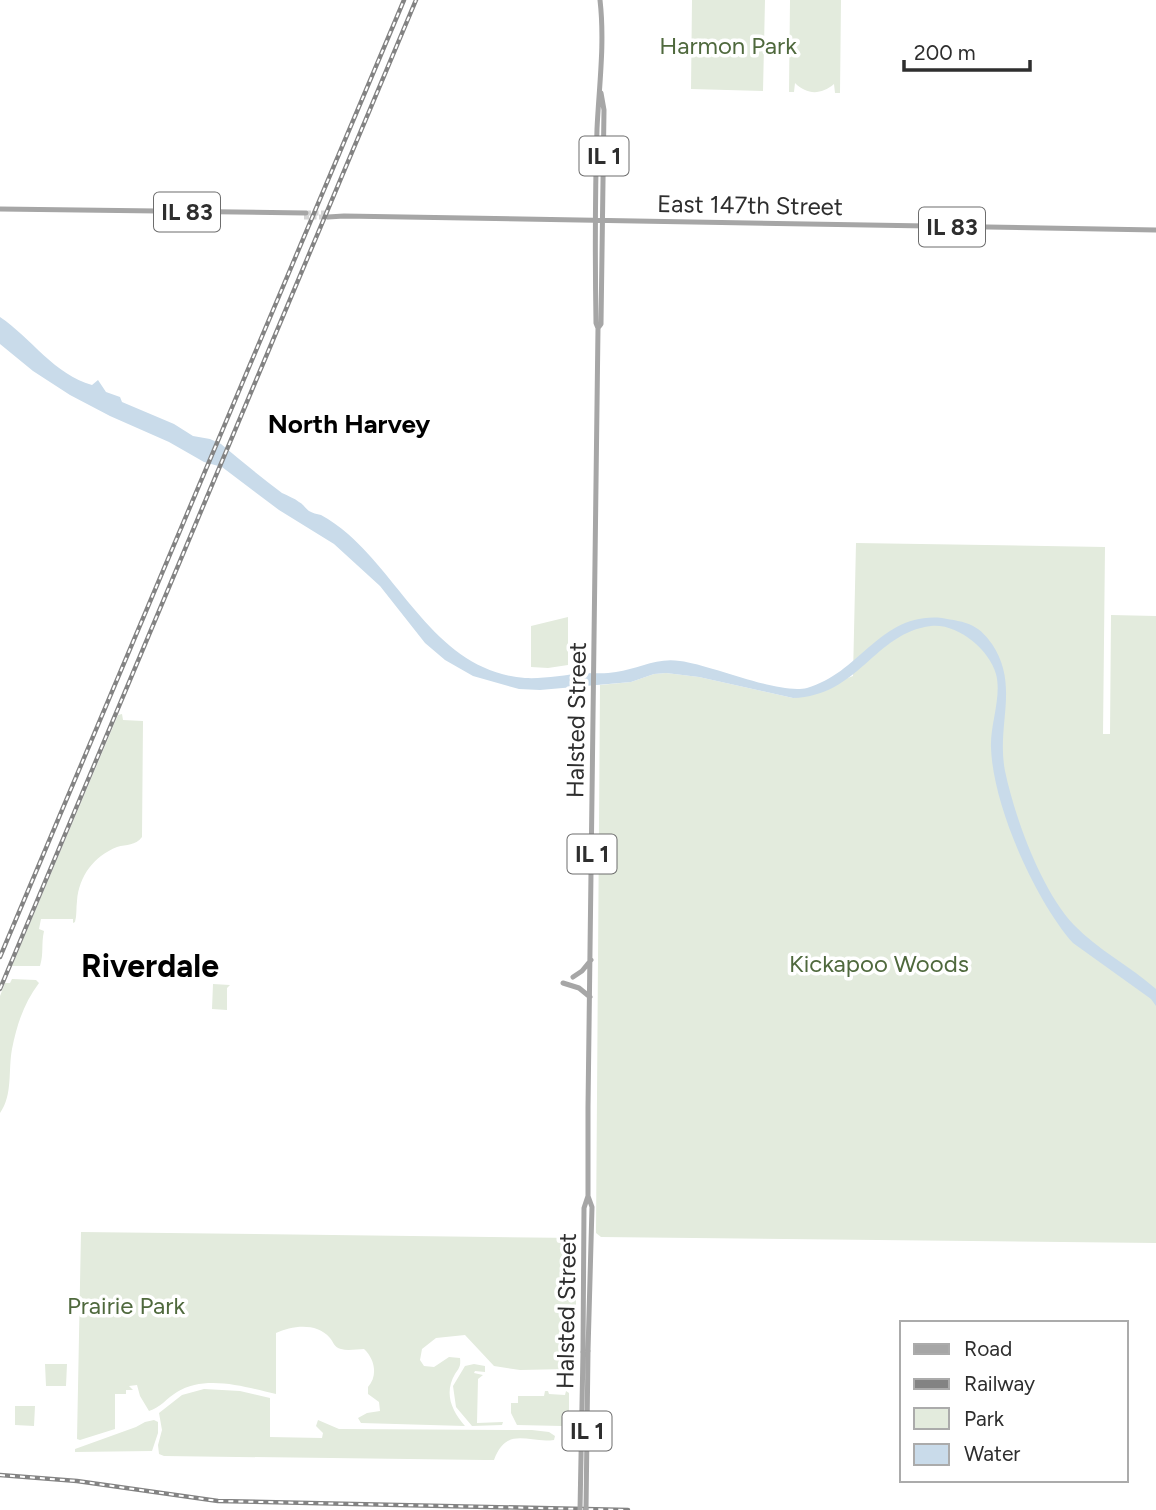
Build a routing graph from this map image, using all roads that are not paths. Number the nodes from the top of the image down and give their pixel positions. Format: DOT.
graph roads {
  1 [pos="600,0"];
  2 [pos="601,93"];
  3 [pos="0,209"];
  4 [pos="305,215"];
  5 [pos="328,215"];
  6 [pos="596,220"];
  7 [pos="604,220"];
  8 [pos="1156,230"];
  9 [pos="598,328"];
  10 [pos="590,960"];
  11 [pos="573,978"];
  12 [pos="563,984"];
  13 [pos="590,997"];
  14 [pos="586,1351"];
  15 [pos="580,1510"];
  16 [pos="586,1510"];
  1 -- 2 [label="main road, Halsted Street / IL 1"];
  2 -- 6 [label="main road, Halsted Street / IL 1"];
  2 -- 7 [label="main road, Halsted Street / IL 1"];
  3 -- 4 [label="main road, IL 83"];
  5 -- 6 [label="main road, East 147th Street / IL 83"];
  6 -- 7 [label="main road, East 147th Street / IL 83"];
  6 -- 9 [label="main road, Halsted Street / IL 1"];
  7 -- 8 [label="main road, East 147th Street / IL 83"];
  7 -- 9 [label="main road, Halsted Street / IL 1"];
  9 -- 10 [label="main road, Halsted Street / IL 1"];
  10 -- 11 [label="main road"];
  10 -- 13 [label="main road, Halsted Street / IL 1"];
  12 -- 13 [label="main road"];
  13 -- 14 [label="main road, Halsted Street / IL 1"];
  14 -- 15 [label="main road, Halsted Street / IL 1, bridge"];
  14 -- 16 [label="main road, Halsted Street / IL 1, bridge"];
}
